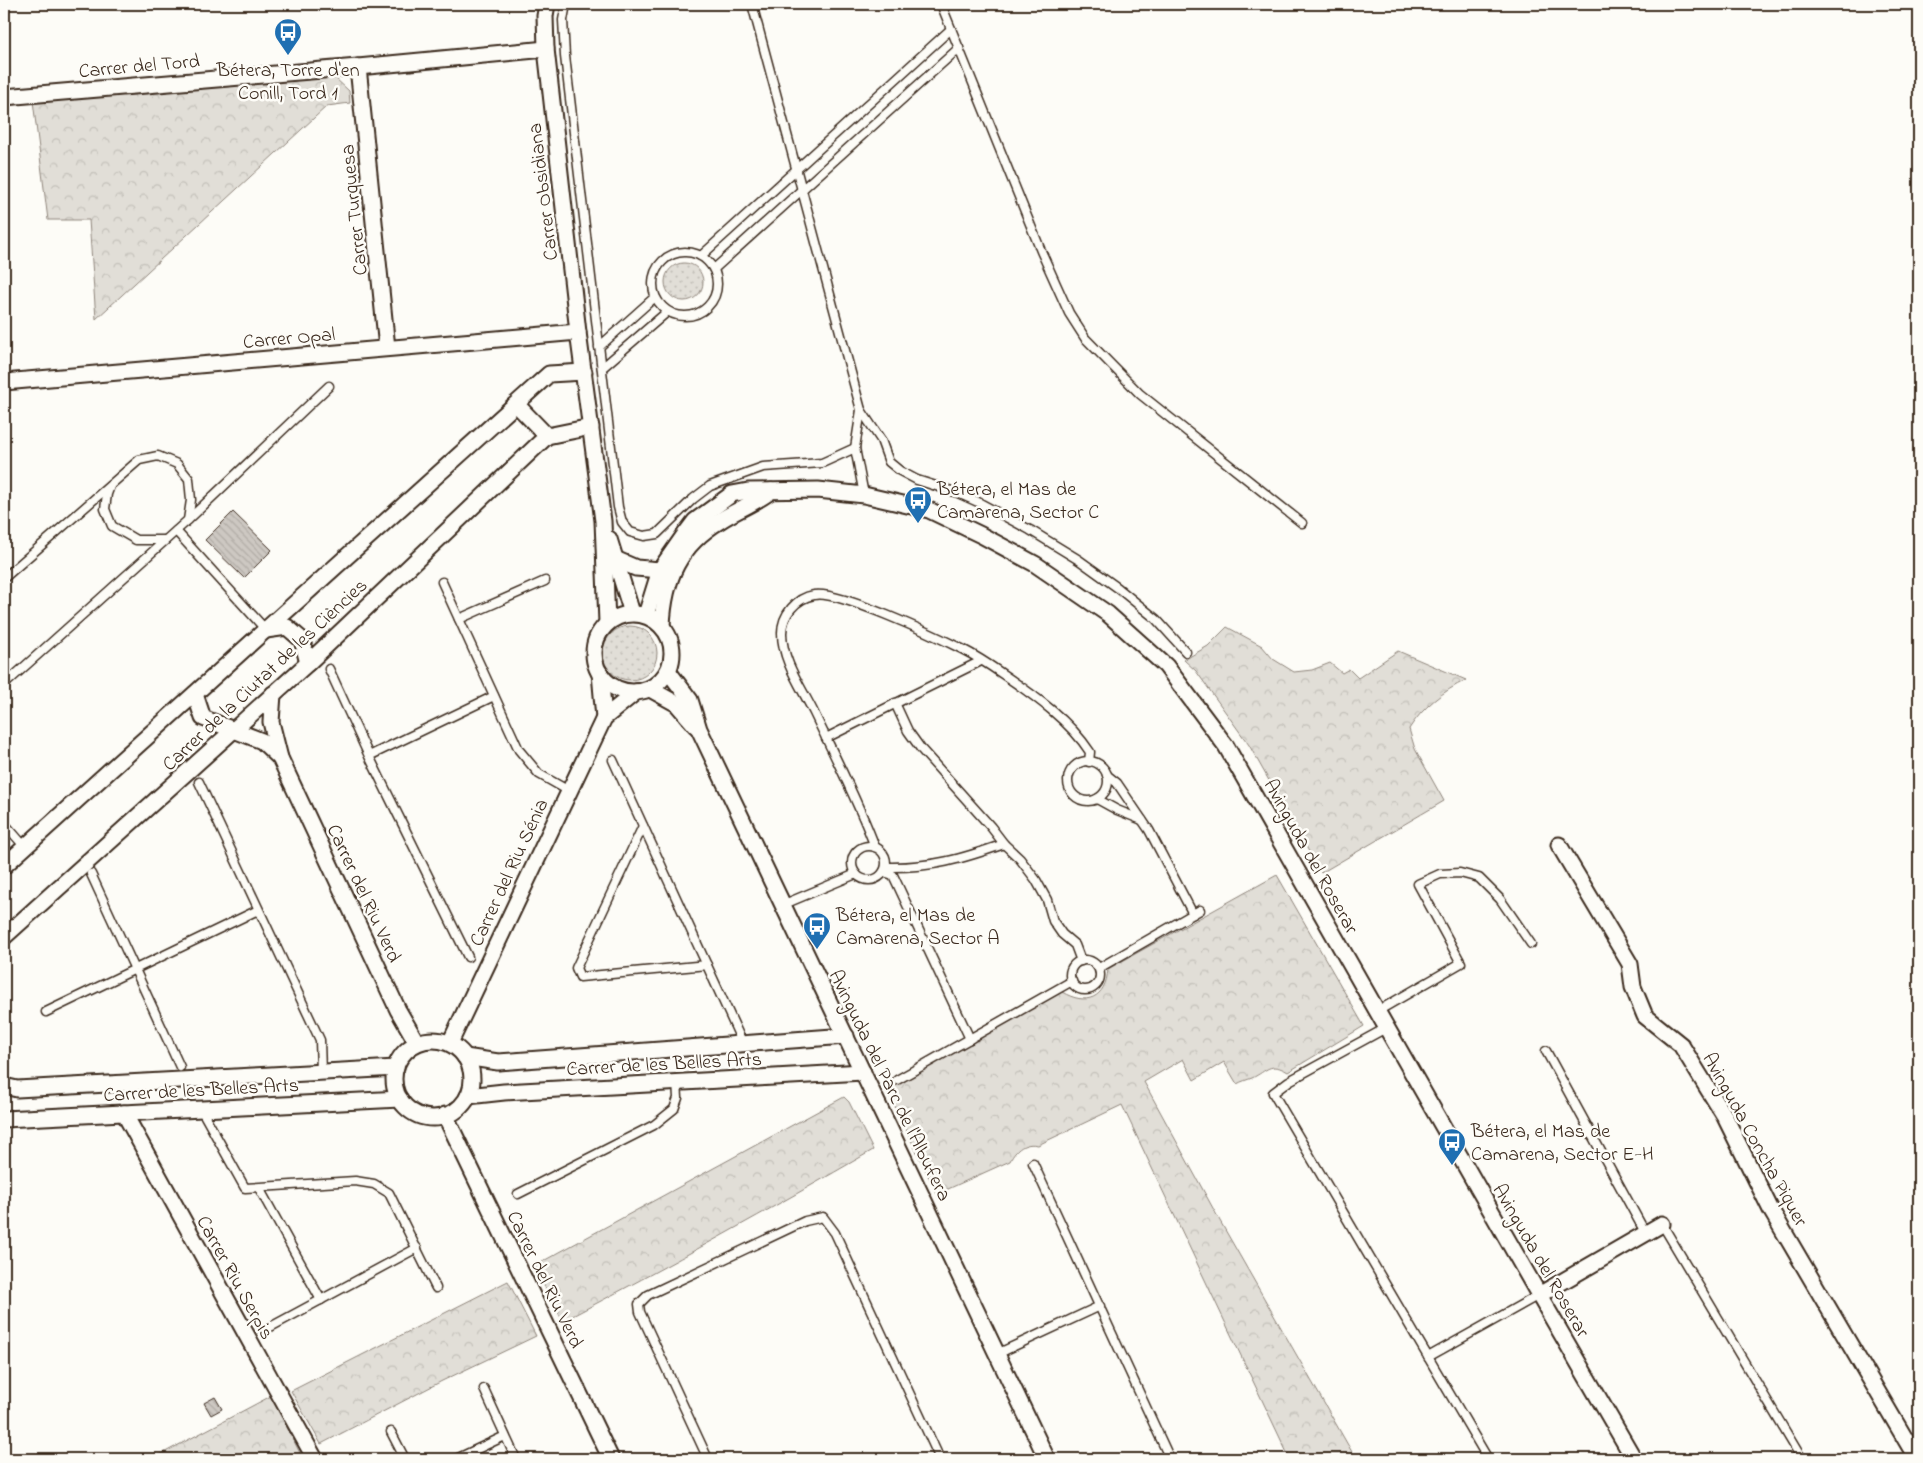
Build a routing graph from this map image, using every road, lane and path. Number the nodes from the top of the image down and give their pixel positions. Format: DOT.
graph roads {
  1 [pos="547,4"];
  2 [pos="566,4"];
  3 [pos="752,4"];
  4 [pos="941,4"];
  5 [pos="951,29"];
  6 [pos="959,48"];
  7 [pos="546,49"];
  8 [pos="358,67"];
  9 [pos="4,97"];
  10 [pos="796,169"];
  11 [pos="802,190"];
  12 [pos="701,256"];
  13 [pos="714,269"];
  14 [pos="655,297"];
  15 [pos="667,312"];
  16 [pos="578,332"];
  17 [pos="599,347"];
  18 [pos="387,348"];
  19 [pos="602,368"];
  20 [pos="584,372"];
  21 [pos="4,382"];
  22 [pos="329,386"];
  23 [pos="517,405"];
  24 [pos="861,410"];
  25 [pos="590,427"];
  26 [pos="547,436"];
  27 [pos="854,448"];
  28 [pos="111,484"];
  29 [pos="771,491"];
  30 [pos="864,495"];
  31 [pos="188,520"];
  32 [pos="603,521"];
  33 [pos="1302,523"];
  34 [pos="176,531"];
  35 [pos="165,540"];
  36 [pos="615,559"];
  37 [pos="660,570"];
  38 [pos="4,578"];
  39 [pos="545,581"];
  40 [pos="442,582"];
  41 [pos="639,614"];
  42 [pos="459,619"];
  43 [pos="607,623"];
  44 [pos="662,626"];
  45 [pos="266,630"];
  46 [pos="1186,652"];
  47 [pos="981,661"];
  48 [pos="308,663"];
  49 [pos="329,669"];
  50 [pos="668,671"];
  51 [pos="600,673"];
  52 [pos="4,685"];
  53 [pos="643,690"];
  54 [pos="195,694"];
  55 [pos="273,694"];
  56 [pos="494,696"];
  57 [pos="896,703"];
  58 [pos="604,718"];
  59 [pos="699,729"];
  60 [pos="233,730"];
  61 [pos="826,738"];
  62 [pos="369,756"];
  63 [pos="280,758"];
  64 [pos="613,760"];
  65 [pos="1089,762"];
  66 [pos="1107,775"];
  67 [pos="199,782"];
  68 [pos="569,791"];
  69 [pos="1097,798"];
  70 [pos="1142,820"];
  71 [pos="4,823"];
  72 [pos="643,826"];
  73 [pos="1004,844"];
  74 [pos="1559,845"];
  75 [pos="25,847"];
  76 [pos="875,847"];
  77 [pos="4,866"];
  78 [pos="885,869"];
  79 [pos="91,874"];
  80 [pos="856,874"];
  81 [pos="782,906"];
  82 [pos="258,910"];
  83 [pos="4,937"];
  84 [pos="1531,944"];
  85 [pos="468,957"];
  86 [pos="1081,961"];
  87 [pos="707,965"];
  88 [pos="1099,968"];
  89 [pos="135,970"];
  90 [pos="1072,981"];
  91 [pos="46,1012"];
  92 [pos="1376,1012"];
  93 [pos="1386,1028"];
  94 [pos="846,1036"];
  95 [pos="970,1040"];
  96 [pos="417,1043"];
  97 [pos="450,1043"];
  98 [pos="743,1044"];
  99 [pos="1546,1051"];
  100 [pos="465,1056"];
  101 [pos="180,1067"];
  102 [pos="396,1068"];
  103 [pos="321,1072"];
  104 [pos="863,1072"];
  105 [pos="896,1080"];
  106 [pos="677,1082"];
  107 [pos="4,1086"];
  108 [pos="468,1096"];
  109 [pos="400,1100"];
  110 [pos="201,1109"];
  111 [pos="124,1113"];
  112 [pos="445,1115"];
  113 [pos="4,1119"];
  114 [pos="1033,1163"];
  115 [pos="259,1188"];
  116 [pos="518,1194"];
  117 [pos="1662,1224"];
  118 [pos="1646,1234"];
  119 [pos="417,1248"];
  120 [pos="436,1288"];
  121 [pos="1539,1295"];
  122 [pos="321,1300"];
  123 [pos="1100,1306"];
  124 [pos="263,1331"];
  125 [pos="997,1354"];
  126 [pos="1428,1356"];
  127 [pos="484,1389"];
  128 [pos="391,1432"];
  129 [pos="505,1436"];
  130 [pos="315,1459"];
  131 [pos="405,1459"];
  132 [pos="456,1459"];
  133 [pos="516,1459"];
  134 [pos="611,1459"];
  135 [pos="708,1459"];
  136 [pos="940,1459"];
  137 [pos="1047,1459"];
  138 [pos="1170,1459"];
  139 [pos="1488,1459"];
  140 [pos="1634,1459"];
  141 [pos="1802,1459"];
  142 [pos="1918,1459"];
  1 -- 7 [label="street, Carrer Obsidiana"];
  2 -- 17 [label="lane"];
  3 -- 10 [label="lane"];
  4 -- 5 [label="lane"];
  5 -- 6 [label="lane"];
  5 -- 10 [label="lane"];
  6 -- 11 [label="lane"];
  6 -- 33 [label="lane"];
  7 -- 8 [label="street, Carrer del Tord"];
  7 -- 16 [label="street, Carrer Obsidiana"];
  8 -- 9 [label="street, Carrer del Tord"];
  8 -- 18 [label="street, Carrer Turquesa"];
  10 -- 11 [label="lane"];
  10 -- 12 [label="lane"];
  11 -- 13 [label="lane"];
  11 -- 24 [label="lane"];
  12 -- 13 [label="lane"];
  12 -- 14 [label="lane"];
  13 -- 15 [label="lane"];
  14 -- 15 [label="lane"];
  14 -- 17 [label="lane"];
  15 -- 19 [label="lane"];
  16 -- 18 [label="street, Carrer Opal"];
  16 -- 20 [label="street"];
  17 -- 19 [label="lane"];
  18 -- 21 [label="street, Carrer Opal"];
  19 -- 27 [label="lane"];
  20 -- 23 [label="street, Carrer de la Ciutat de les Ciències"];
  20 -- 25 [label="street"];
  22 -- 31 [label="lane"];
  23 -- 26 [label="street"];
  23 -- 45 [label="street, Carrer de la Ciutat de les Ciències"];
  24 -- 27 [label="lane"];
  24 -- 46 [label="lane"];
  25 -- 26 [label="street"];
  25 -- 32 [label="street"];
  26 -- 48 [label="street, Carrer de la Ciutat de les Ciències"];
  27 -- 30 [label="lane"];
  28 -- 31 [label="lane"];
  28 -- 35 [label="lane"];
  28 -- 38 [label="lane"];
  29 -- 30 [label="street, Avinguda del Roserar"];
  29 -- 37 [label="street, Avinguda del Roserar"];
  29 -- 44 [label="street"];
  30 -- 92 [label="street, Avinguda del Roserar"];
  31 -- 34 [label="lane"];
  32 -- 36 [label="street"];
  32 -- 43 [label="street"];
  34 -- 35 [label="lane"];
  34 -- 45 [label="lane"];
  35 -- 52 [label="lane"];
  36 -- 37 [label="street"];
  36 -- 41 [label="street"];
  37 -- 41 [label="street, Avinguda del Roserar"];
  39 -- 42 [label="lane"];
  40 -- 42 [label="lane"];
  41 -- 43 [label="street"];
  41 -- 44 [label="street"];
  42 -- 56 [label="lane"];
  43 -- 51 [label="street"];
  44 -- 50 [label="street"];
  45 -- 48 [label="street"];
  45 -- 54 [label="street, Carrer de la Ciutat de les Ciències"];
  47 -- 57 [label="lane"];
  47 -- 61 [label="lane"];
  47 -- 65 [label="lane"];
  48 -- 55 [label="street, Carrer de la Ciutat de les Ciències"];
  49 -- 62 [label="lane"];
  50 -- 53 [label="street"];
  50 -- 59 [label="street, Avinguda del Parc de l'Albufera"];
  51 -- 53 [label="street"];
  51 -- 58 [label="street"];
  53 -- 58 [label="street, Carrer del Riu Sénia"];
  53 -- 59 [label="street, Avinguda del Parc de l'Albufera"];
  54 -- 60 [label="street, Carrer del Riu Verd"];
  54 -- 75 [label="street, Carrer de la Ciutat de les Ciències"];
  55 -- 60 [label="street, Carrer de la Ciutat de les Ciències"];
  55 -- 63 [label="street, Carrer del Riu Verd"];
  56 -- 62 [label="lane"];
  56 -- 68 [label="lane"];
  57 -- 61 [label="lane"];
  57 -- 73 [label="lane"];
  58 -- 68 [label="street, Carrer del Riu Sénia"];
  59 -- 81 [label="street, Avinguda del Parc de l'Albufera"];
  60 -- 63 [label="street, Carrer del Riu Verd"];
  60 -- 83 [label="street, Carrer de la Ciutat de les Ciències"];
  61 -- 76 [label="lane"];
  62 -- 85 [label="lane"];
  63 -- 96 [label="street, Carrer del Riu Verd"];
  64 -- 72 [label="lane"];
  65 -- 66 [label="lane"];
  65 -- 69 [label="lane"];
  66 -- 69 [label="lane"];
  66 -- 70 [label="lane"];
  67 -- 82 [label="lane"];
  68 -- 97 [label="street, Carrer del Riu Sénia"];
  69 -- 70 [label="lane"];
  70 -- 88 [label="lane"];
  71 -- 75 [label="lane"];
  72 -- 87 [label="lane"];
  72 -- 87 [label="lane"];
  73 -- 78 [label="lane"];
  73 -- 86 [label="lane"];
  74 -- 142 [label="street, Avinguda Concha Piquer"];
  75 -- 77 [label="street, Carrer de la Ciutat de les Ciències"];
  76 -- 78 [label="lane"];
  76 -- 80 [label="lane"];
  78 -- 80 [label="lane"];
  78 -- 95 [label="lane"];
  79 -- 89 [label="lane"];
  80 -- 81 [label="lane"];
  81 -- 94 [label="street, Avinguda del Parc de l'Albufera"];
  82 -- 89 [label="lane"];
  82 -- 103 [label="lane"];
  84 -- 92 [label="lane"];
  86 -- 88 [label="lane"];
  86 -- 90 [label="lane"];
  87 -- 98 [label="lane"];
  88 -- 90 [label="lane"];
  89 -- 91 [label="lane"];
  89 -- 101 [label="lane"];
  90 -- 95 [label="lane"];
  92 -- 93 [label="street, Avinguda del Roserar"];
  93 -- 121 [label="street, Avinguda del Roserar"];
  93 -- 126 [label="lane"];
  94 -- 98 [label="street, Carrer de les Belles Arts"];
  94 -- 104 [label="street, Avinguda del Parc de l'Albufera"];
  95 -- 105 [label="lane"];
  96 -- 97 [label="street"];
  96 -- 102 [label="street"];
  97 -- 100 [label="street"];
  98 -- 100 [label="street, Carrer de les Belles Arts"];
  99 -- 118 [label="lane"];
  100 -- 108 [label="street"];
  102 -- 103 [label="street, Carrer de les Belles Arts"];
  102 -- 109 [label="street"];
  103 -- 107 [label="street, Carrer de les Belles Arts"];
  104 -- 106 [label="street, Carrer de les Belles Arts"];
  104 -- 125 [label="street, Avinguda del Parc de l'Albufera"];
  106 -- 108 [label="street, Carrer de les Belles Arts"];
  106 -- 116 [label="lane"];
  108 -- 112 [label="street"];
  109 -- 110 [label="street, Carrer de les Belles Arts"];
  109 -- 112 [label="street"];
  110 -- 111 [label="street, Carrer de les Belles Arts"];
  110 -- 115 [label="lane"];
  111 -- 113 [label="street, Carrer de les Belles Arts"];
  111 -- 130 [label="street, Carrer Riu Serpis"];
  112 -- 134 [label="street, Carrer del Riu Verd"];
  114 -- 123 [label="lane"];
  115 -- 119 [label="lane"];
  115 -- 122 [label="lane"];
  117 -- 118 [label="street"];
  117 -- 141 [label="lane"];
  118 -- 121 [label="street"];
  119 -- 120 [label="lane"];
  119 -- 122 [label="lane"];
  121 -- 126 [label="lane"];
  121 -- 140 [label="street, Avinguda del Roserar"];
  122 -- 124 [label="lane"];
  123 -- 125 [label="lane"];
  123 -- 138 [label="lane"];
  125 -- 137 [label="street, Avinguda del Parc de l'Albufera"];
  126 -- 139 [label="lane"];
  127 -- 129 [label="lane"];
  128 -- 131 [label="lane"];
  129 -- 132 [label="lane"];
  129 -- 133 [label="lane"];
  135 -- 136 [label="lane"];
}
